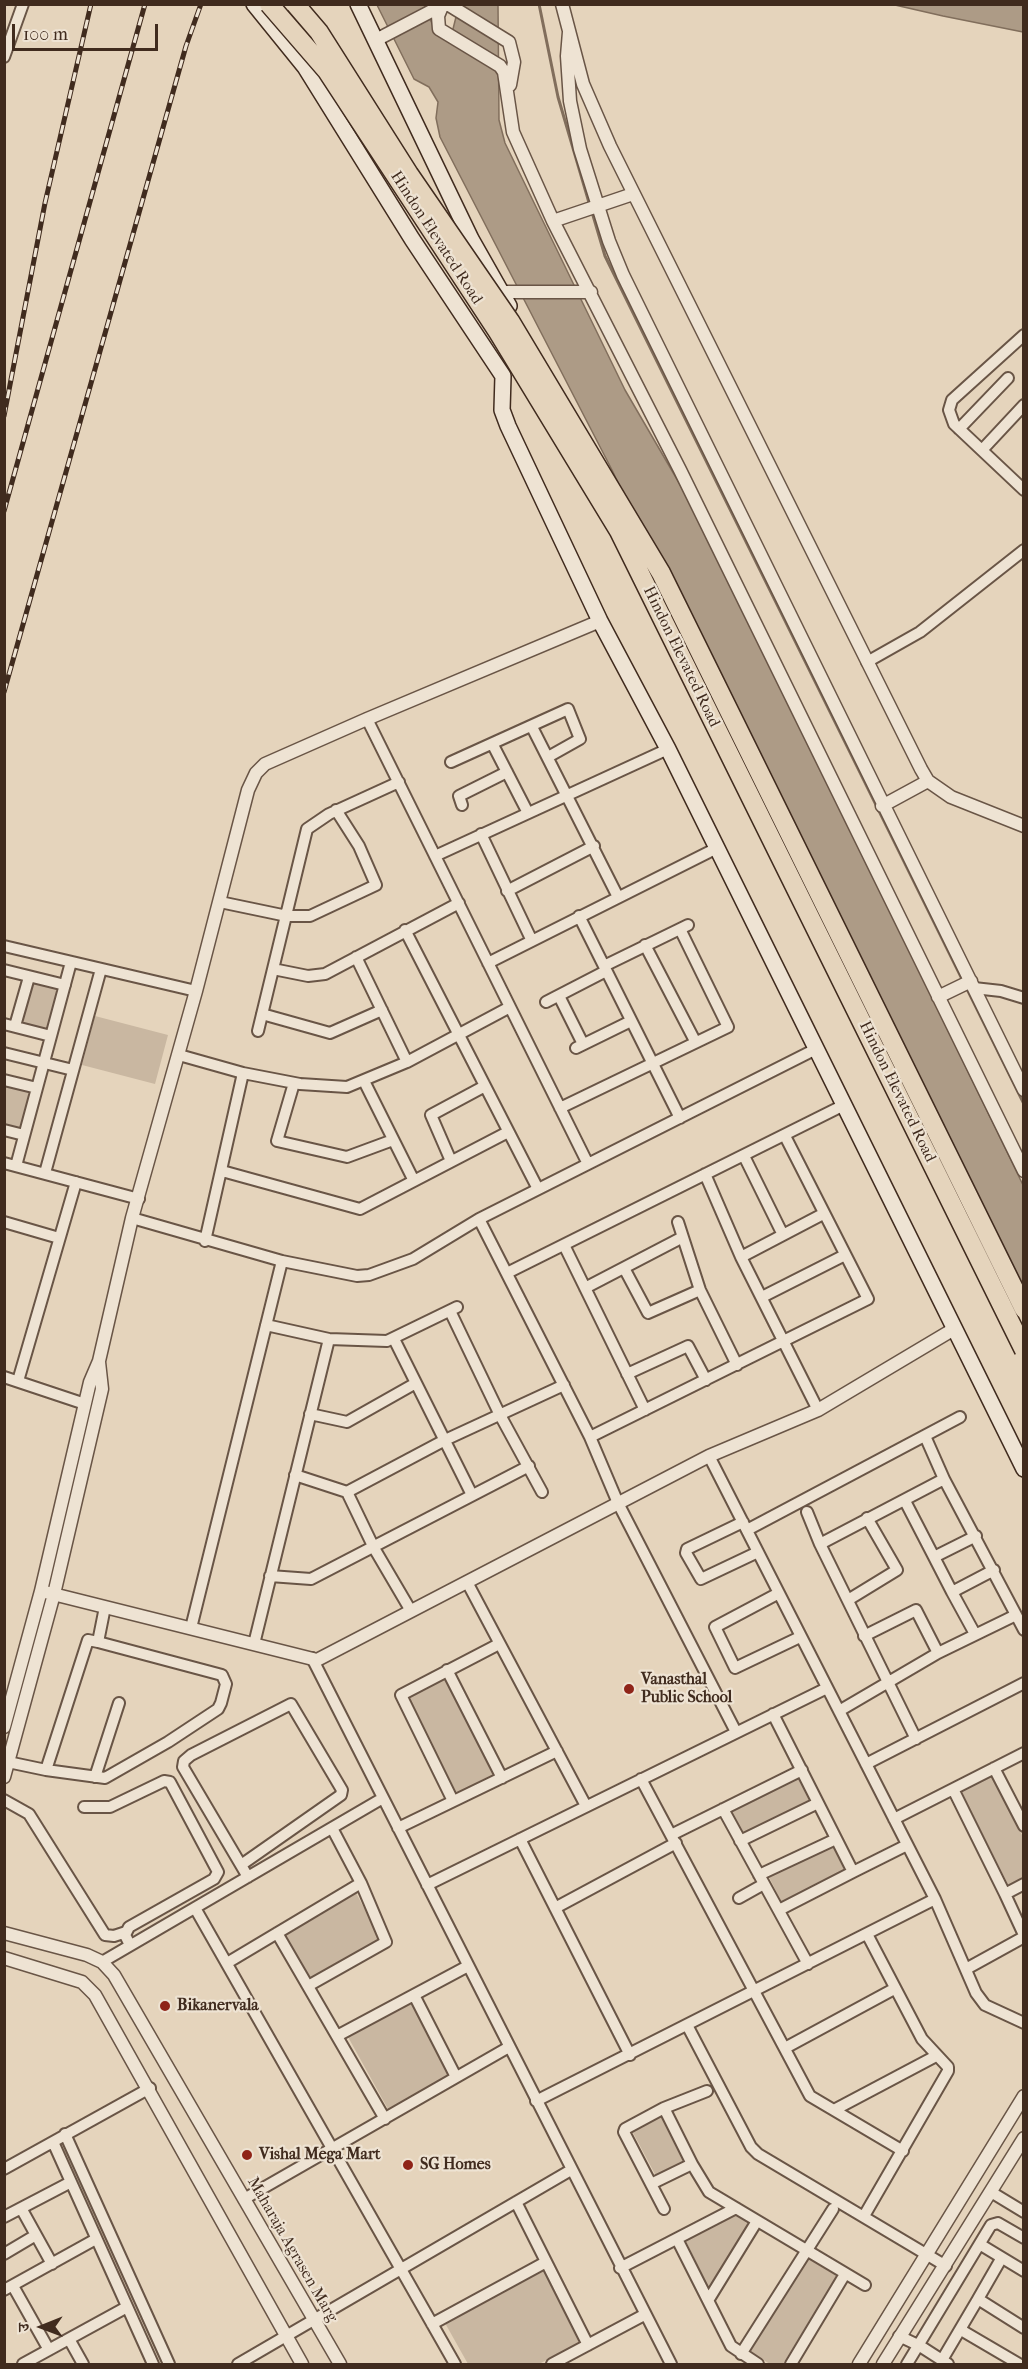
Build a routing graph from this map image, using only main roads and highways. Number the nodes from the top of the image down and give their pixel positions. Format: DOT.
graph roads {
  1 [pos="254,4"];
  2 [pos="269,4"];
  3 [pos="295,4"];
  4 [pos="358,4"];
  5 [pos="452,199"];
  6 [pos="404,227"];
  7 [pos="503,376"];
  8 [pos="1023,1309"];
  9 [pos="1023,1350"];
  10 [pos="1023,1468"];
  1 -- 6 [label="main road"];
  2 -- 9 [label="highway, Hindon Elevated Road, bridge"];
  3 -- 8 [label="highway, Hindon Elevated Road, bridge"];
  4 -- 5 [label="main road"];
  5 -- 6 [label="main road"];
  5 -- 7 [label="main road"];
  6 -- 7 [label="main road"];
  7 -- 10 [label="main road"];
}
